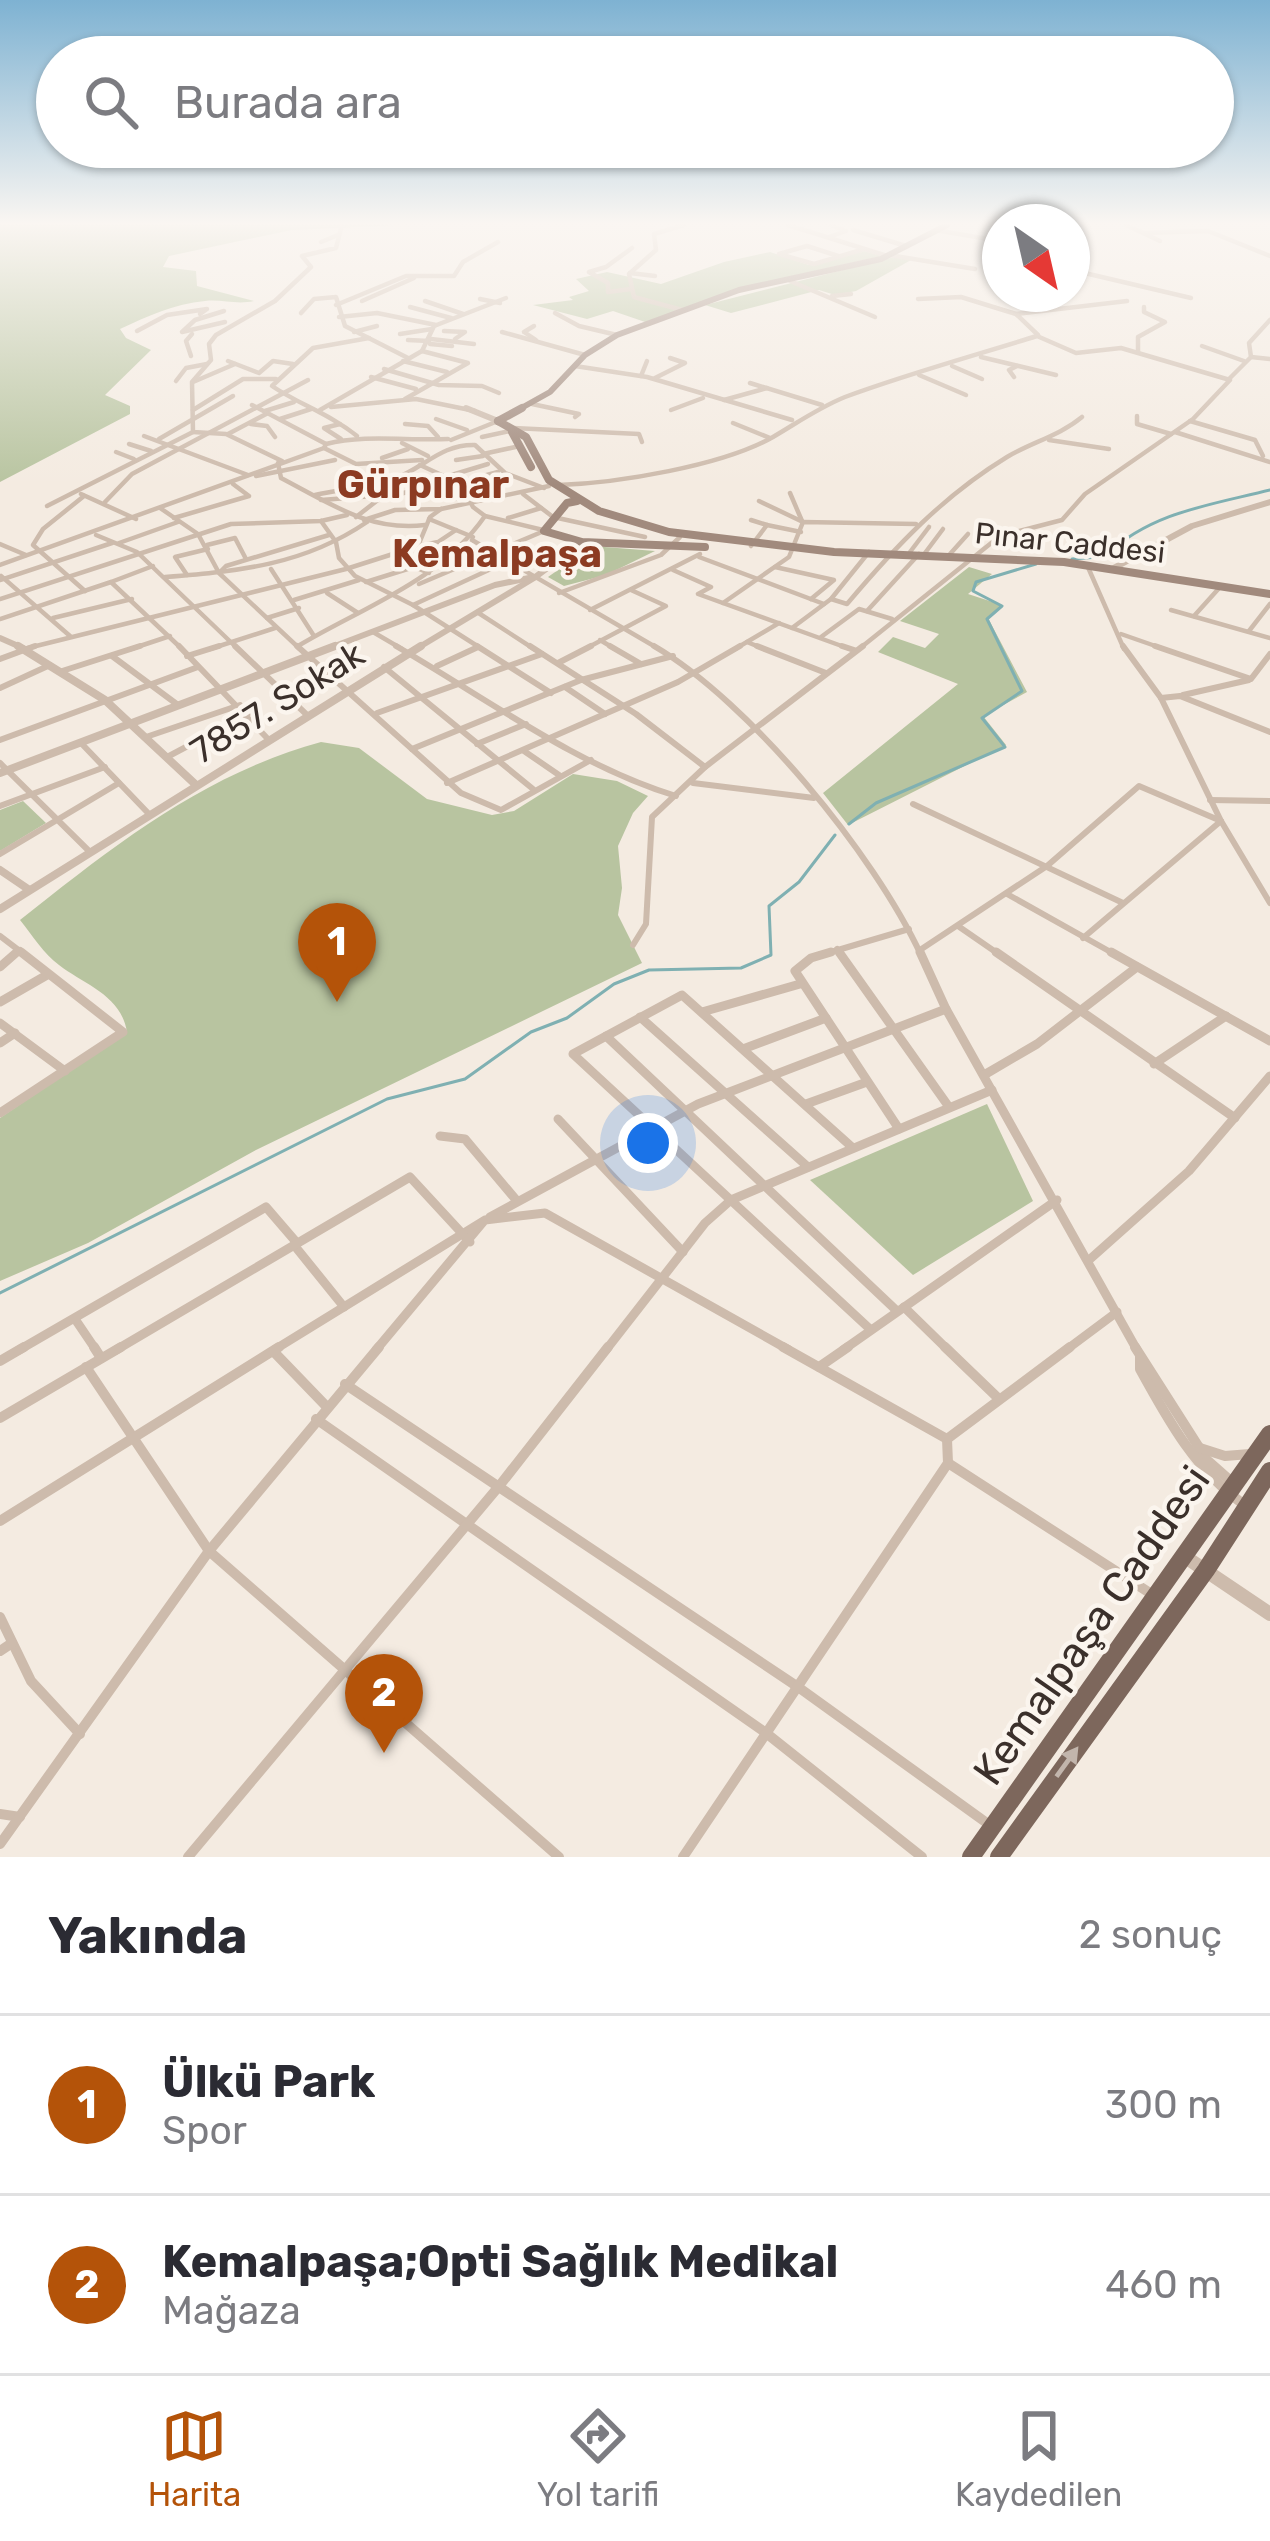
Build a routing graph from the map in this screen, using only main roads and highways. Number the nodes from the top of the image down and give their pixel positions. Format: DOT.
graph roads {
  1 [pos="678,312"];
  2 [pos="512,430"];
  3 [pos="550,486"];
  4 [pos="572,502"];
  5 [pos="658,531"];
  6 [pos="644,541"];
  7 [pos="707,549"];
  8 [pos="791,550"];
  9 [pos="1270,594"];
  10 [pos="1270,1434"];
  11 [pos="1270,1471"];
  12 [pos="1231,1489"];
  13 [pos="1249,1501"];
  14 [pos="971,1857"];
  15 [pos="999,1857"];
  1 -- 2 [label="main road"];
  2 -- 3 [label="main road"];
  2 -- 3 [label="main road"];
  3 -- 4 [label="main road"];
  4 -- 5 [label="main road"];
  4 -- 6 [label="main road, Pınar Caddesi"];
  5 -- 6 [label="main road"];
  5 -- 7 [label="main road"];
  6 -- 7 [label="main road, Pınar Caddesi"];
  7 -- 8 [label="main road, Pınar Caddesi"];
  7 -- 8 [label="main road, Pınar Caddesi"];
  8 -- 9 [label="main road, Pınar Caddesi"];
  10 -- 12 [label="main road, Kemalpaşa Caddesi"];
  11 -- 13 [label="main road, Kemalpaşa Caddesi"];
  12 -- 13 [label="main road"];
  12 -- 14 [label="main road, Kemalpaşa Caddesi"];
  15 -- 13 [label="main road, Kemalpaşa Caddesi, one-way"];
}
